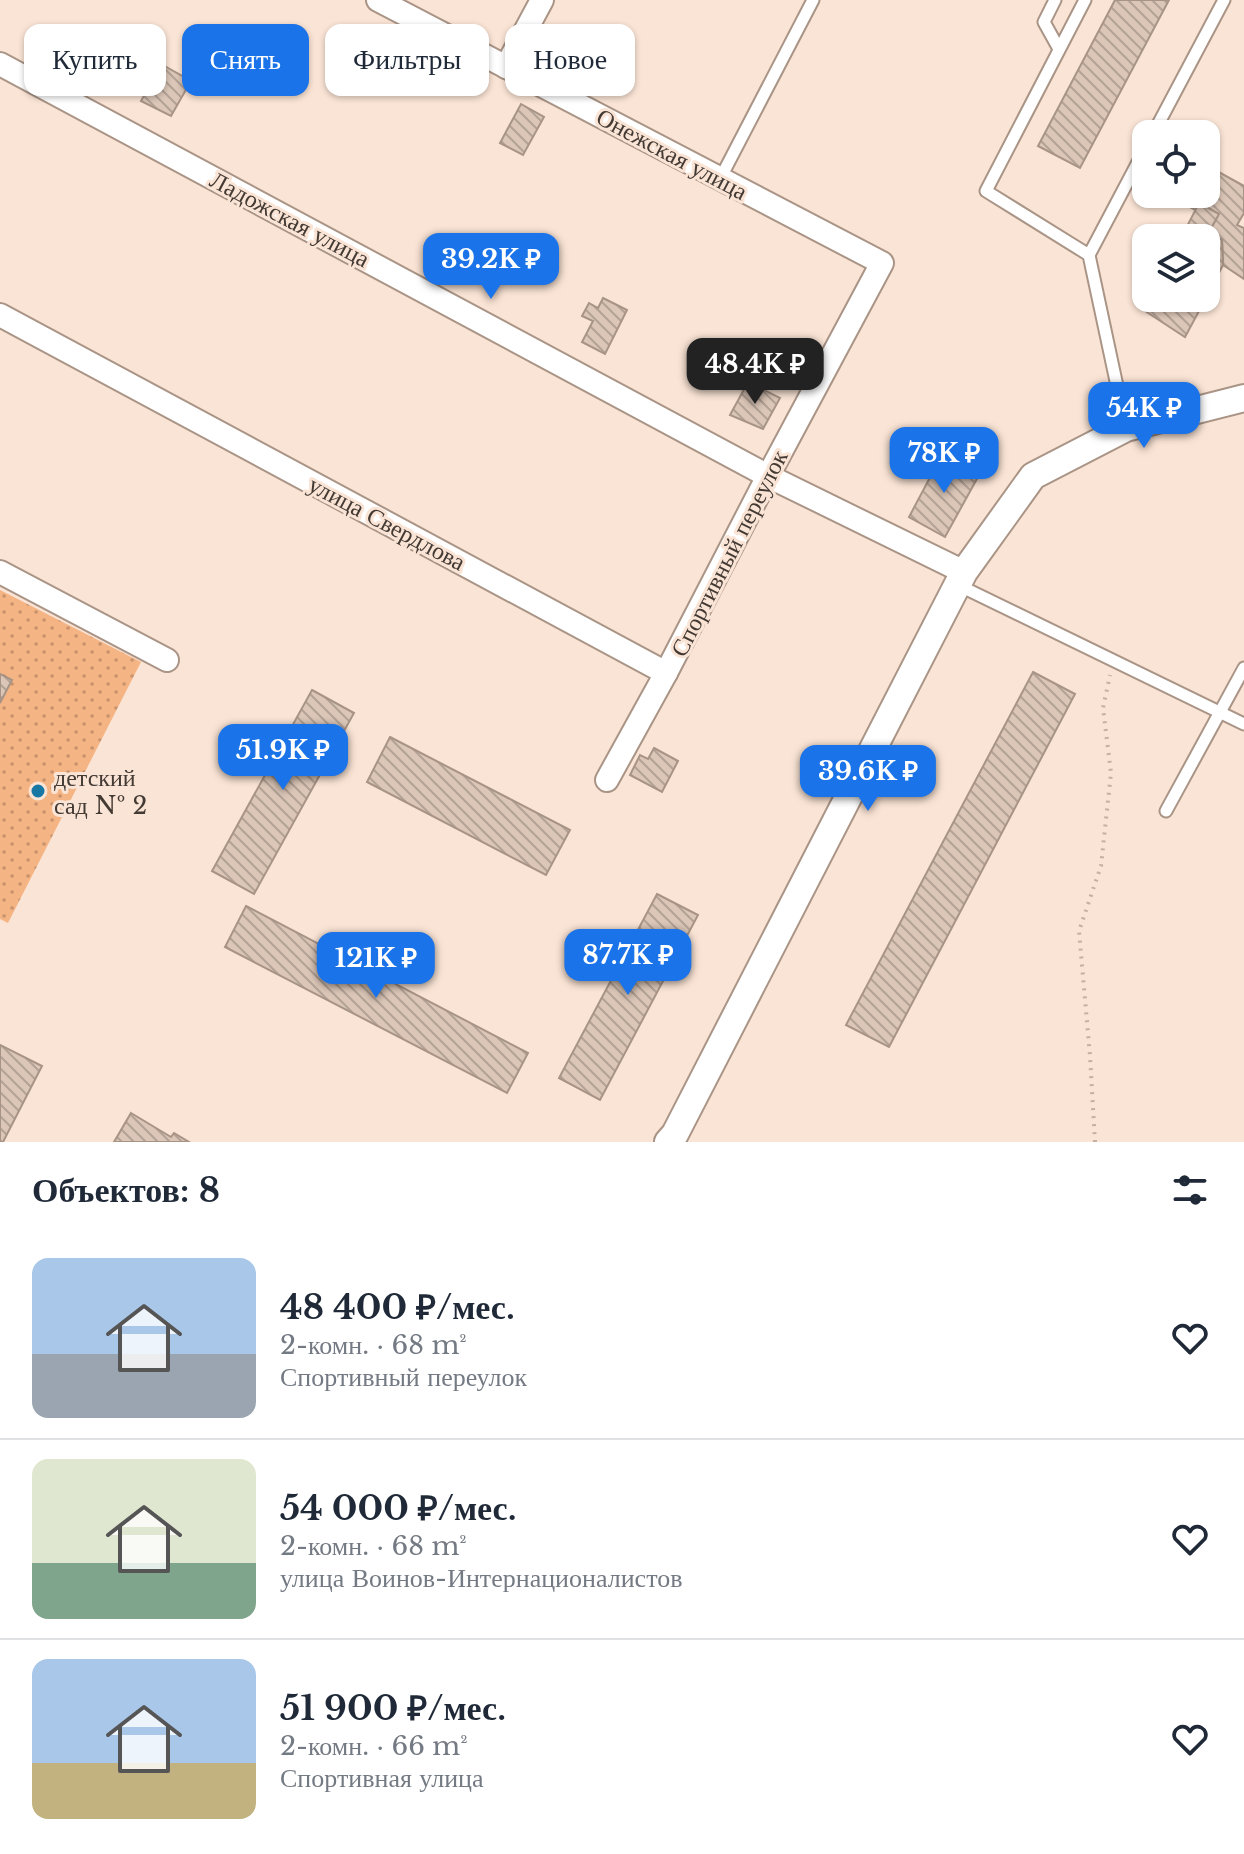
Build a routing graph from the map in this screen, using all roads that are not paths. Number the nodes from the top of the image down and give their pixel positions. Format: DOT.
graph roads {
  1 [pos="378,0"];
  2 [pos="542,0"];
  3 [pos="813,0"];
  4 [pos="1055,0"];
  5 [pos="1085,0"];
  6 [pos="1224,0"];
  7 [pos="529,24"];
  8 [pos="1059,49"];
  9 [pos="0,64"];
  10 [pos="505,66"];
  11 [pos="561,96"];
  12 [pos="1160,120"];
  13 [pos="1132,174"];
  14 [pos="720,179"];
  15 [pos="1089,255"];
  16 [pos="882,263"];
  17 [pos="0,315"];
  18 [pos="1244,398"];
  19 [pos="1126,428"];
  20 [pos="768,476"];
  21 [pos="0,572"];
  22 [pos="960,579"];
  23 [pos="167,660"];
  24 [pos="1244,668"];
  25 [pos="666,673"];
  26 [pos="1219,712"];
  27 [pos="1244,724"];
  28 [pos="607,780"];
  29 [pos="1166,811"];
  30 [pos="672,1138"];
  1 -- 10 [label="street, Онежская улица"];
  2 -- 7 [label="street"];
  3 -- 14 [label="lane"];
  4 -- 8 [label="lane"];
  5 -- 8 [label="lane"];
  6 -- 12 [label="lane"];
  8 -- 15 [label="lane"];
  9 -- 20 [label="street, Ладожская улица"];
  11 -- 14 [label="street, Онежская улица"];
  13 -- 15 [label="lane"];
  14 -- 16 [label="street, Онежская улица"];
  15 -- 19 [label="lane"];
  16 -- 20 [label="street, Спортивный переулок"];
  17 -- 25 [label="street, улица Свердлова"];
  18 -- 19 [label="street"];
  19 -- 22 [label="street"];
  20 -- 22 [label="street, Ладожская улица"];
  20 -- 25 [label="street, Спортивный переулок"];
  21 -- 23 [label="street"];
  22 -- 26 [label="lane"];
  22 -- 30 [label="street"];
  24 -- 26 [label="lane"];
  25 -- 28 [label="street"];
  26 -- 27 [label="lane"];
  26 -- 29 [label="lane"];
}
